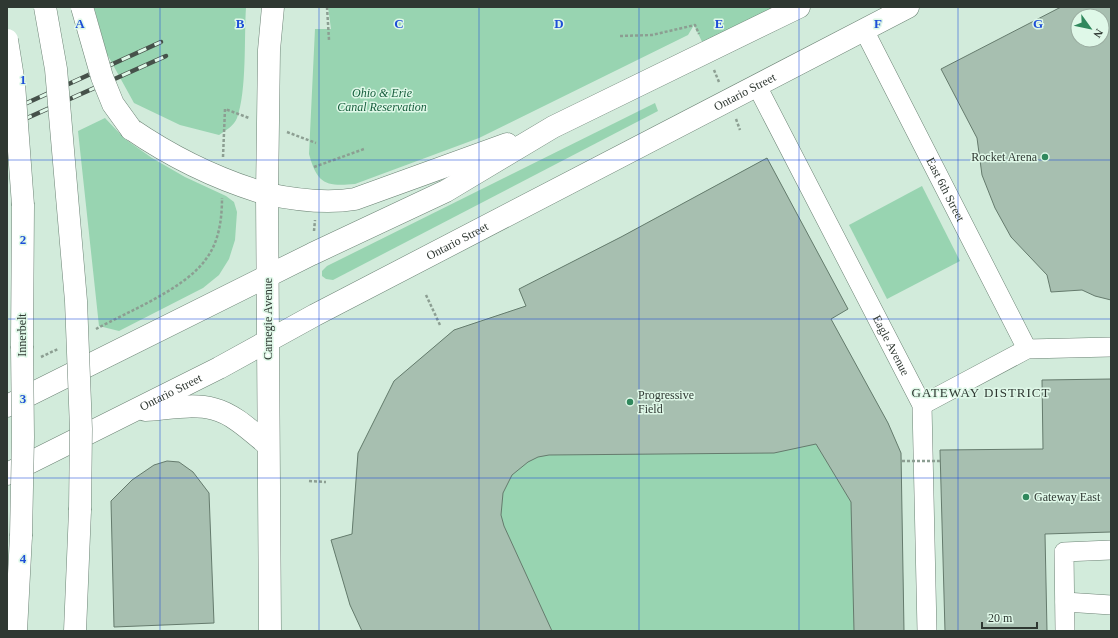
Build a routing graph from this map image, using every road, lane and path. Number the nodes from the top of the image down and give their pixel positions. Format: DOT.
graph roads {
  1 [pos="45,7"];
  2 [pos="82,7"];
  3 [pos="273,7"];
  4 [pos="799,7"];
  5 [pos="908,7"];
  6 [pos="327,8"];
  7 [pos="695,25"];
  8 [pos="864,30"];
  9 [pos="620,36"];
  10 [pos="7,40"];
  11 [pos="329,40"];
  12 [pos="757,86"];
  13 [pos="225,109"];
  14 [pos="553,127"];
  15 [pos="364,148"];
  16 [pos="314,167"];
  17 [pos="222,178"];
  18 [pos="266,194"];
  19 [pos="315,217"];
  20 [pos="314,234"];
  21 [pos="268,277"];
  22 [pos="426,295"];
  23 [pos="440,325"];
  24 [pos="91,331"];
  25 [pos="268,340"];
  26 [pos="63,346"];
  27 [pos="1111,347"];
  28 [pos="1027,349"];
  29 [pos="28,353"];
  30 [pos="922,405"];
  31 [pos="7,406"];
  32 [pos="134,411"];
  33 [pos="268,444"];
  34 [pos="902,461"];
  35 [pos="941,462"];
  36 [pos="7,474"];
  37 [pos="309,481"];
  38 [pos="326,482"];
  39 [pos="1111,550"];
  40 [pos="1065,602"];
  41 [pos="1111,605"];
  42 [pos="16,631"];
  43 [pos="75,631"];
  44 [pos="270,631"];
  45 [pos="927,631"];
  46 [pos="1065,631"];
  1 -- 43 [label="main road, bridge"];
  2 -- 17 [label="main road, bridge"];
  3 -- 18 [label="main road, Carnegie Avenue"];
  4 -- 14 [label="main road"];
  5 -- 8 [label="main road, Ontario Street"];
  6 -- 11 [label="path"];
  7 -- 9 [label="path"];
  8 -- 12 [label="main road, Ontario Street"];
  8 -- 28 [label="street, East 6th Street"];
  10 -- 29 [label="main road, Innerbelt, bridge"];
  12 -- 25 [label="main road, Ontario Street"];
  12 -- 30 [label="street, Eagle Avenue"];
  13 -- 17 [label="path"];
  14 -- 18 [label="main road"];
  14 -- 21 [label="main road"];
  15 -- 16 [label="path"];
  17 -- 18 [label="main road"];
  17 -- 24 [label="path"];
  18 -- 21 [label="main road, Carnegie Avenue"];
  19 -- 20 [label="path"];
  21 -- 25 [label="main road, Carnegie Avenue"];
  21 -- 31 [label="main road"];
  22 -- 23 [label="path"];
  25 -- 32 [label="main road, Ontario Street"];
  25 -- 33 [label="main road, Carnegie Avenue"];
  26 -- 29 [label="path"];
  27 -- 28 [label="street"];
  28 -- 30 [label="street"];
  29 -- 42 [label="main road, Innerbelt, bridge"];
  30 -- 45 [label="street, Eagle Avenue"];
  32 -- 33 [label="main road"];
  32 -- 36 [label="main road, Ontario Street"];
  33 -- 44 [label="main road, Carnegie Avenue"];
  34 -- 35 [label="path, bridge"];
  37 -- 38 [label="path"];
  39 -- 40 [label="street"];
  40 -- 41 [label="street"];
  40 -- 46 [label="street"];
}
